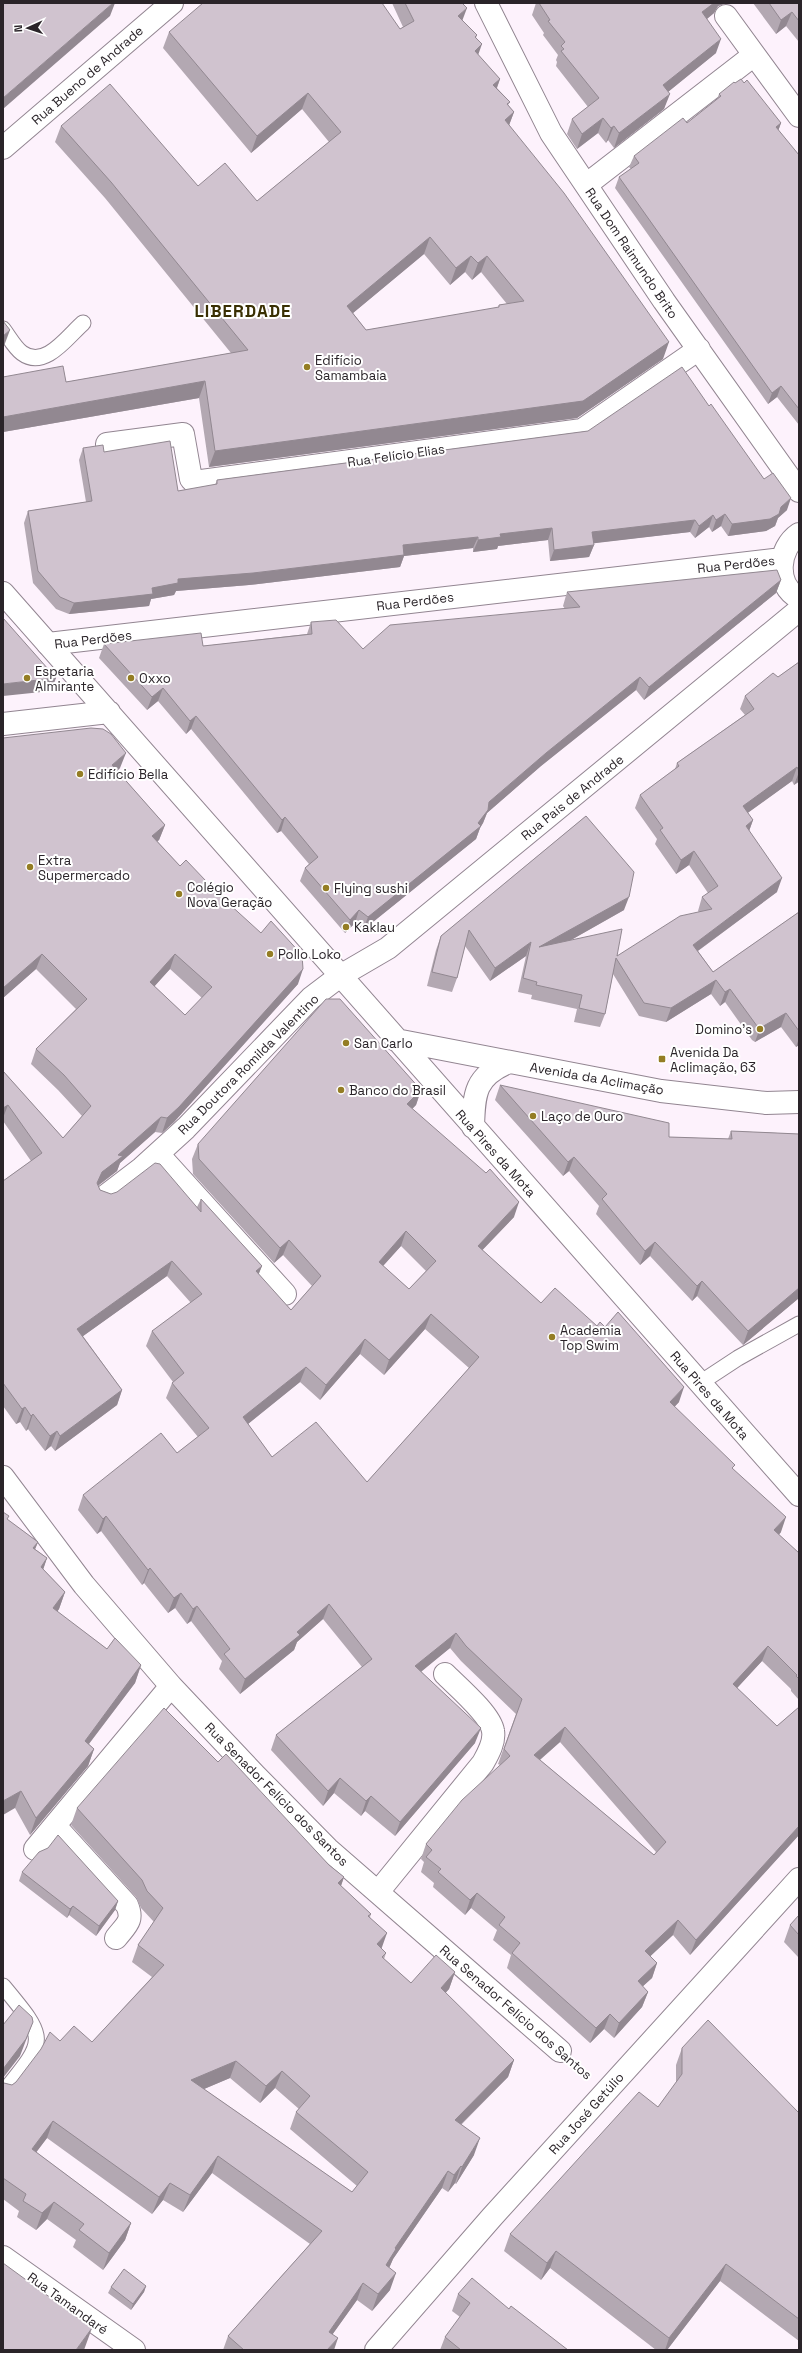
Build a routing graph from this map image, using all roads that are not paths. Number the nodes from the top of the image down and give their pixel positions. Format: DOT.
graph roads {
  1 [pos="172,3"];
  2 [pos="486,3"];
  3 [pos="726,16"];
  4 [pos="754,55"];
  5 [pos="799,116"];
  6 [pos="3,148"];
  7 [pos="586,185"];
  8 [pos="83,323"];
  9 [pos="3,329"];
  10 [pos="699,349"];
  11 [pos="108,444"];
  12 [pos="799,491"];
  13 [pos="799,534"];
  14 [pos="782,559"];
  15 [pos="3,593"];
  16 [pos="799,598"];
  17 [pos="799,610"];
  18 [pos="48,644"];
  19 [pos="108,712"];
  20 [pos="3,724"];
  21 [pos="340,976"];
  22 [pos="396,1040"];
  23 [pos="509,1062"];
  24 [pos="799,1102"];
  25 [pos="472,1127"];
  26 [pos="158,1154"];
  27 [pos="104,1197"];
  28 [pos="285,1294"];
  29 [pos="799,1324"];
  30 [pos="700,1384"];
  31 [pos="3,1477"];
  32 [pos="799,1495"];
  33 [pos="445,1674"];
  34 [pos="171,1686"];
  35 [pos="56,1827"];
  36 [pos="35,1849"];
  37 [pos="799,1878"];
  38 [pos="378,1892"];
  39 [pos="116,1938"];
  40 [pos="3,1986"];
  41 [pos="560,2051"];
  42 [pos="3,2093"];
  43 [pos="3,2257"];
  44 [pos="134,2350"];
  45 [pos="376,2350"];
  1 -- 6 [label="street, Rua Bueno de Andrade"];
  2 -- 7 [label="street, Rua Dom Raimundo Brito"];
  3 -- 4 [label="street"];
  4 -- 5 [label="street"];
  4 -- 7 [label="street"];
  7 -- 10 [label="street, Rua Dom Raimundo Brito"];
  8 -- 9 [label="lane"];
  10 -- 11 [label="street, Rua Felício Elias"];
  10 -- 12 [label="street, Rua Dom Raimundo Brito"];
  13 -- 14 [label="street"];
  14 -- 16 [label="street"];
  14 -- 18 [label="street, Rua Perdões"];
  15 -- 18 [label="street, Rua Pires da Mota"];
  17 -- 21 [label="street, Rua Pais de Andrade"];
  18 -- 19 [label="street, Rua Pires da Mota"];
  19 -- 20 [label="street"];
  19 -- 21 [label="street, Rua Pires da Mota"];
  21 -- 22 [label="street, Rua Pires da Mota"];
  21 -- 26 [label="street, Rua Doutora Romilda Valentino"];
  22 -- 23 [label="street, Avenida da Aclimação"];
  22 -- 25 [label="street, Rua Pires da Mota"];
  23 -- 24 [label="street, Avenida da Aclimação"];
  23 -- 25 [label="street"];
  25 -- 30 [label="street, Rua Pires da Mota"];
  26 -- 27 [label="street, Rua Doutora Romilda Valentino"];
  26 -- 28 [label="street"];
  29 -- 30 [label="lane"];
  30 -- 32 [label="street, Rua Pires da Mota"];
  31 -- 34 [label="street, Rua Senador Felício dos Santos"];
  33 -- 38 [label="street"];
  34 -- 35 [label="street"];
  34 -- 38 [label="street, Rua Senador Felício dos Santos"];
  35 -- 36 [label="street"];
  35 -- 39 [label="street"];
  37 -- 45 [label="street, Rua José Getúlio"];
  38 -- 41 [label="street, Rua Senador Felício dos Santos"];
  40 -- 42 [label="lane"];
  43 -- 44 [label="street, Rua Tamandaré"];
}
